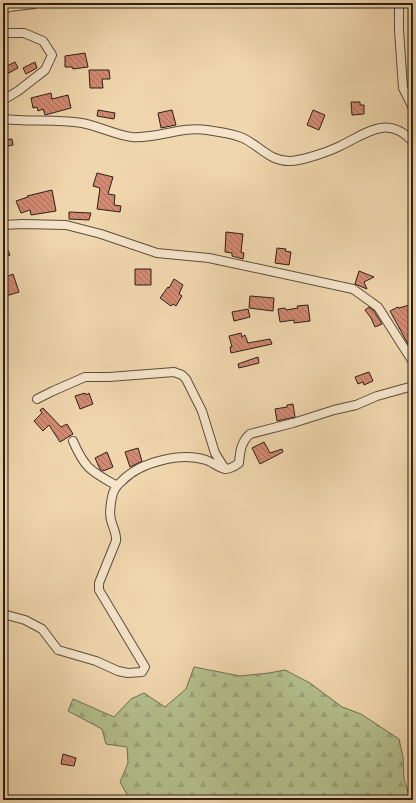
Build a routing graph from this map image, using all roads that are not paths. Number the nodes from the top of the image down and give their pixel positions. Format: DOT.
graph roads {
  1 [pos="34,3"];
  2 [pos="399,3"];
  3 [pos="6,6"];
  4 [pos="3,33"];
  5 [pos="3,100"];
  6 [pos="413,108"];
  7 [pos="3,119"];
  8 [pos="413,142"];
  9 [pos="3,225"];
  10 [pos="413,362"];
  11 [pos="413,386"];
  12 [pos="37,399"];
  13 [pos="73,441"];
  14 [pos="225,469"];
  15 [pos="117,486"];
  16 [pos="3,614"];
  1 -- 3 [label="street"];
  2 -- 6 [label="street"];
  4 -- 5 [label="street"];
  7 -- 8 [label="street"];
  9 -- 10 [label="street"];
  11 -- 14 [label="street"];
  12 -- 14 [label="street"];
  13 -- 15 [label="street"];
  14 -- 15 [label="street"];
  15 -- 16 [label="street"];
}
